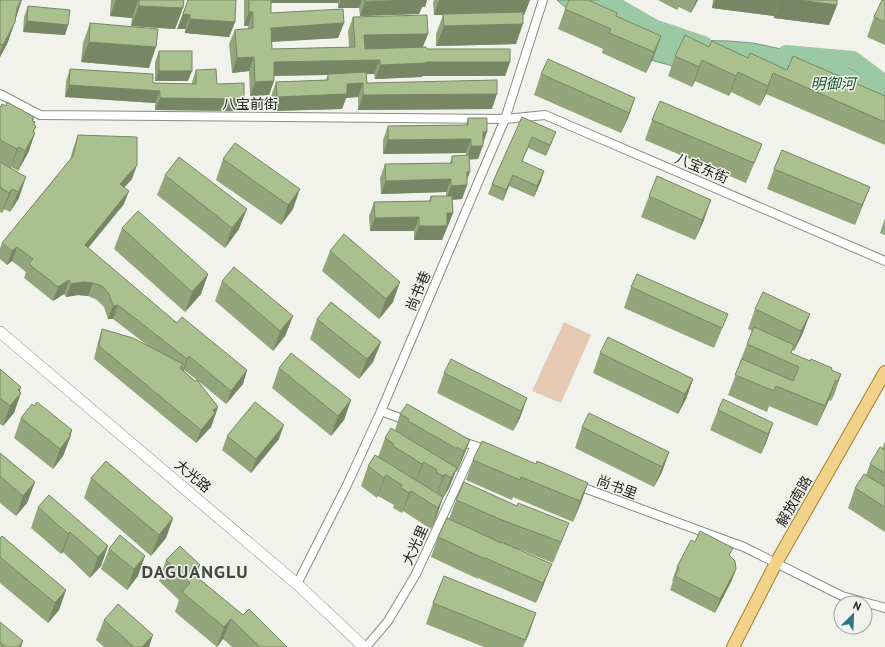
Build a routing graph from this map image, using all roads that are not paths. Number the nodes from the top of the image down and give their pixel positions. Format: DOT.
graph roads {
  1 [pos="543,0"];
  2 [pos="0,94"];
  3 [pos="505,119"];
  4 [pos="885,261"];
  5 [pos="0,332"];
  6 [pos="885,372"];
  7 [pos="381,411"];
  8 [pos="417,424"];
  9 [pos="453,438"];
  10 [pos="475,446"];
  11 [pos="495,454"];
  12 [pos="567,481"];
  13 [pos="776,563"];
  14 [pos="297,584"];
  15 [pos="885,608"];
  16 [pos="365,647"];
  17 [pos="733,647"];
  1 -- 3 [label="street, 尚书巷"];
  2 -- 3 [label="street, 八宝前街"];
  3 -- 4 [label="street, 八宝东街"];
  3 -- 7 [label="street, 尚书巷"];
  5 -- 14 [label="street, 大光路"];
  6 -- 13 [label="street, 解放南路"];
  7 -- 8 [label="street"];
  7 -- 14 [label="street, 尚书巷"];
  9 -- 10 [label="street"];
  10 -- 11 [label="street"];
  10 -- 16 [label="street, 大光里"];
  12 -- 13 [label="street, 尚书里"];
  13 -- 15 [label="street, 尚书里"];
  13 -- 17 [label="street, 解放南路"];
  14 -- 16 [label="street, 大光路"];
}
